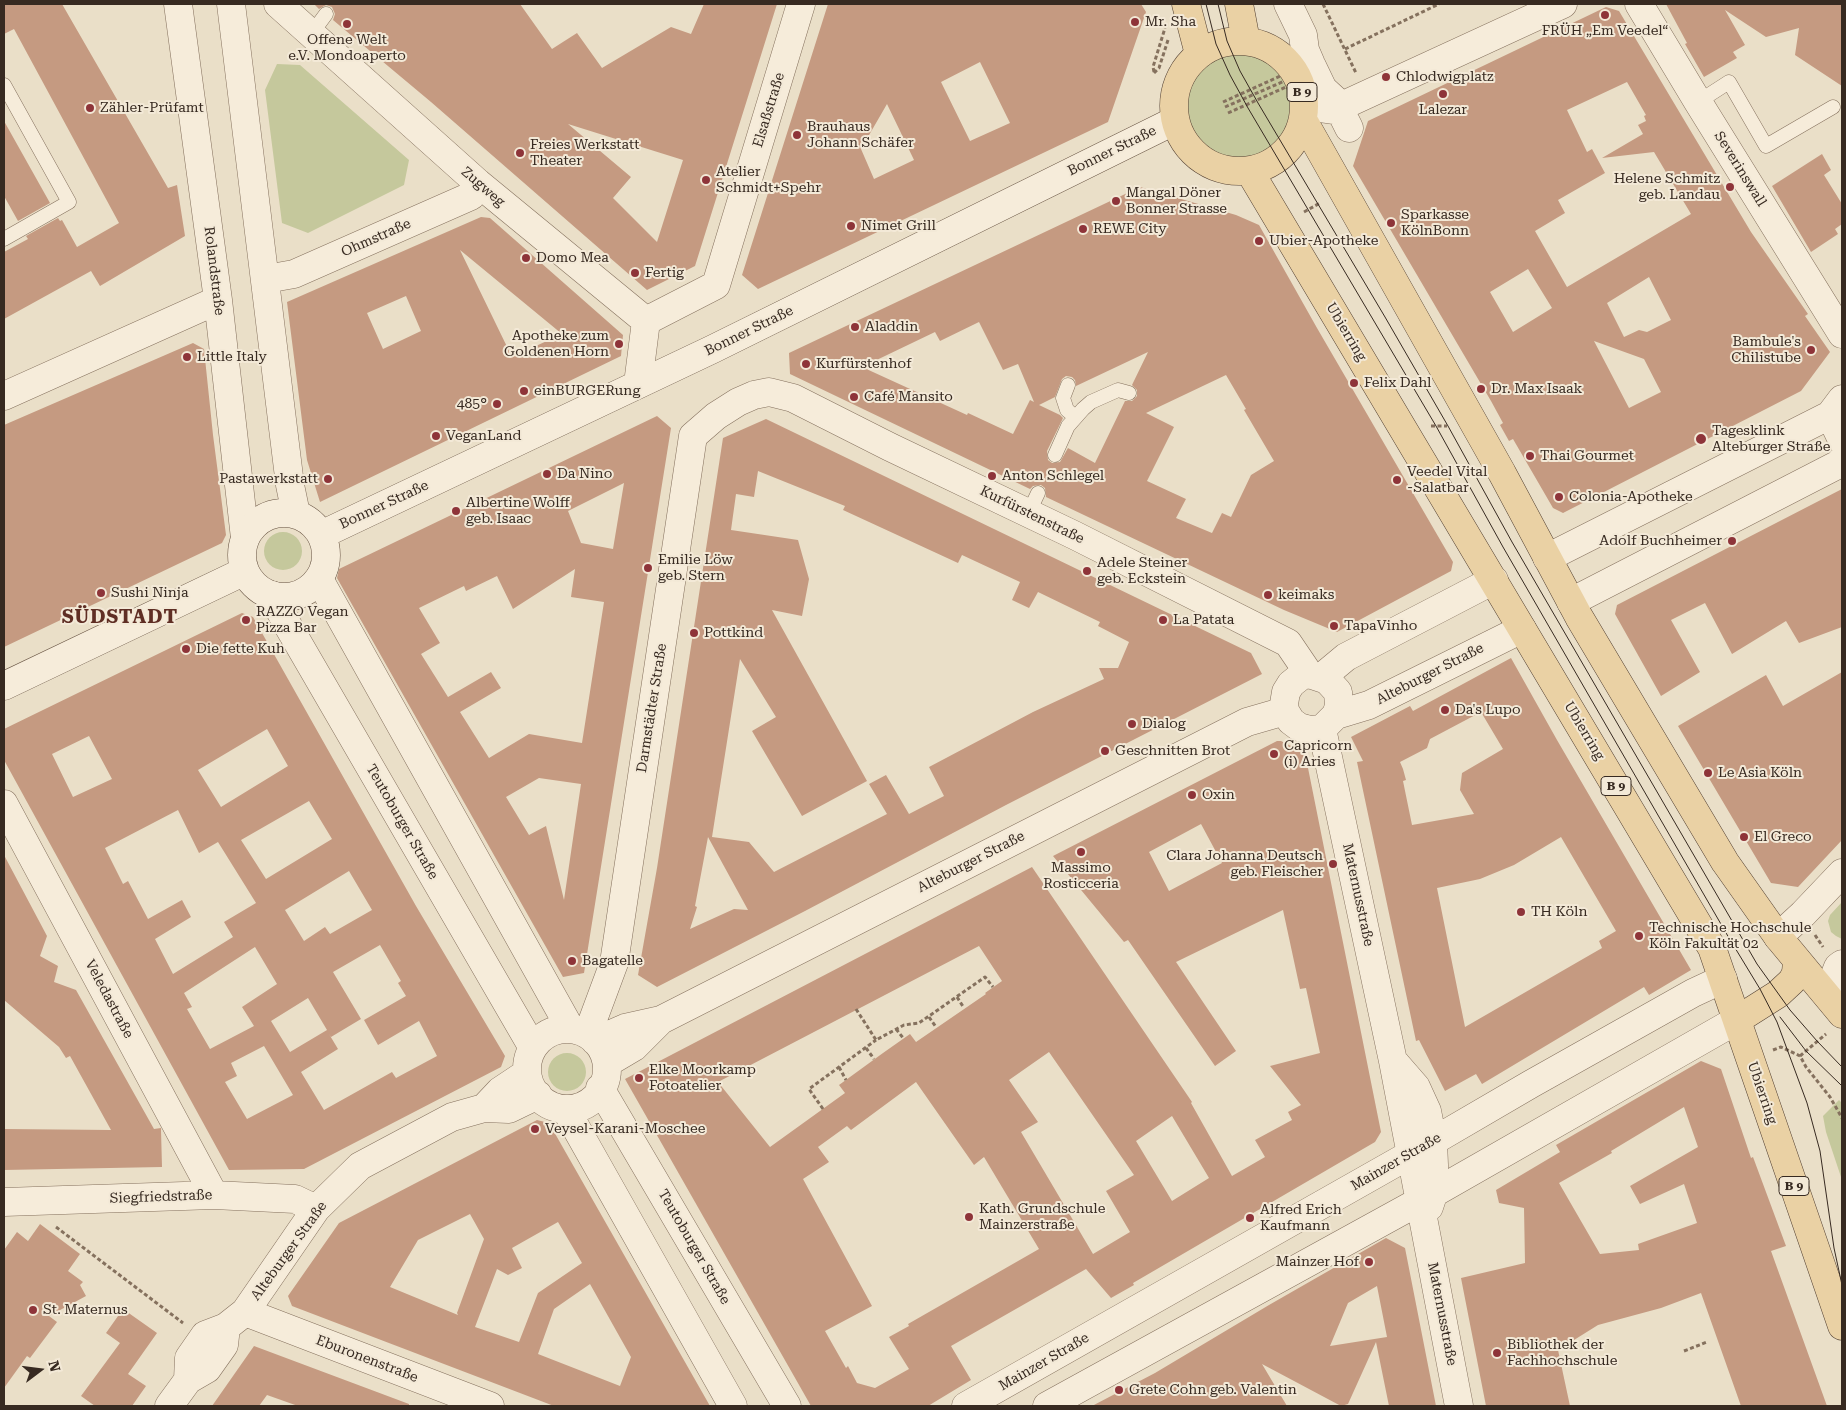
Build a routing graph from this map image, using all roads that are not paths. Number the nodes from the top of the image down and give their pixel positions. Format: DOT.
graph roads {
  1 [pos="178,4"];
  2 [pos="231,4"];
  3 [pos="278,4"];
  4 [pos="801,4"];
  5 [pos="1186,4"];
  6 [pos="1239,4"];
  7 [pos="1288,4"];
  8 [pos="1563,4"];
  9 [pos="1639,4"];
  10 [pos="1246,41"];
  11 [pos="1199,54"];
  12 [pos="4,85"];
  13 [pos="1698,102"];
  14 [pos="1299,104"];
  15 [pos="1833,106"];
  16 [pos="1344,118"];
  17 [pos="1174,121"];
  18 [pos="1250,172"];
  19 [pos="478,183"];
  20 [pos="4,239"];
  21 [pos="266,279"];
  22 [pos="218,300"];
  23 [pos="646,321"];
  24 [pos="1842,334"];
  25 [pos="638,384"];
  26 [pos="1068,385"];
  27 [pos="1129,393"];
  28 [pos="4,396"];
  29 [pos="738,402"];
  30 [pos="1836,407"];
  31 [pos="1073,415"];
  32 [pos="1842,440"];
  33 [pos="1055,455"];
  34 [pos="1842,460"];
  35 [pos="296,514"];
  36 [pos="321,535"];
  37 [pos="245,538"];
  38 [pos="1547,558"];
  39 [pos="245,571"];
  40 [pos="318,579"];
  41 [pos="1494,580"];
  42 [pos="272,595"];
  43 [pos="1571,602"];
  44 [pos="1522,629"];
  45 [pos="1316,675"];
  46 [pos="4,686"];
  47 [pos="1285,711"];
  48 [pos="1329,722"];
  49 [pos="4,804"];
  50 [pos="1842,873"];
  51 [pos="1778,937"];
  52 [pos="1798,960"];
  53 [pos="1842,964"];
  54 [pos="1723,979"];
  55 [pos="1833,1013"];
  56 [pos="1737,1020"];
  57 [pos="592,1051"];
  58 [pos="533,1072"];
  59 [pos="566,1110"];
  60 [pos="1422,1147"];
  61 [pos="214,1194"];
  62 [pos="4,1202"];
  63 [pos="1426,1205"];
  64 [pos="316,1210"];
  65 [pos="235,1320"];
  66 [pos="1842,1326"];
  67 [pos="188,1380"];
  68 [pos="169,1406"];
  69 [pos="490,1406"];
  70 [pos="733,1406"];
  71 [pos="788,1406"];
  72 [pos="966,1406"];
  73 [pos="1047,1406"];
  74 [pos="1460,1406"];
  1 -- 22 [label="street, Rolandstraße"];
  2 -- 21 [label="street"];
  3 -- 19 [label="street, Zugweg"];
  4 -- 23 [label="street, Elsaßstraße"];
  5 -- 11 [label="main road"];
  6 -- 10 [label="main road"];
  7 -- 16 [label="street"];
  8 -- 16 [label="street"];
  9 -- 13 [label="street, Severinswall"];
  10 -- 11 [label="main road, B 9"];
  10 -- 14 [label="main road, B 9"];
  11 -- 17 [label="main road, B 9"];
  12 -- 20 [label="lane"];
  13 -- 15 [label="lane"];
  13 -- 24 [label="street, Severinswall"];
  14 -- 16 [label="street"];
  14 -- 18 [label="main road, B 9"];
  14 -- 38 [label="main road, B 9"];
  17 -- 18 [label="main road, B 9"];
  17 -- 25 [label="street, Bonner Straße"];
  18 -- 41 [label="main road, Ubierring / B 9"];
  19 -- 21 [label="street, Ohmstraße"];
  19 -- 23 [label="street, Zugweg"];
  21 -- 35 [label="street"];
  22 -- 28 [label="street"];
  22 -- 37 [label="street, Rolandstraße"];
  23 -- 25 [label="street"];
  25 -- 36 [label="street, Bonner Straße"];
  26 -- 31 [label="lane"];
  27 -- 33 [label="lane"];
  29 -- 45 [label="street, Kurfürstenstraße"];
  29 -- 57 [label="street, Darmstädter Straße"];
  30 -- 32 [label="street"];
  30 -- 38 [label="street"];
  34 -- 43 [label="street"];
  35 -- 36 [label="street"];
  35 -- 37 [label="street"];
  36 -- 40 [label="street"];
  37 -- 39 [label="street"];
  38 -- 43 [label="main road, B 9"];
  39 -- 42 [label="street"];
  39 -- 46 [label="street"];
  40 -- 42 [label="street"];
  40 -- 57 [label="street, Teutoburger Straße"];
  41 -- 44 [label="main road, Ubierring / B 9"];
  41 -- 45 [label="street"];
  42 -- 58 [label="street, Teutoburger Straße"];
  43 -- 51 [label="main road, B 9"];
  44 -- 48 [label="street, Alteburger Straße"];
  44 -- 54 [label="main road, Ubierring / B 9"];
  45 -- 47 [label="street"];
  45 -- 48 [label="street"];
  47 -- 48 [label="street, Alteburger Straße"];
  47 -- 57 [label="street, Alteburger Straße"];
  48 -- 60 [label="street, Maternusstraße"];
  49 -- 61 [label="street, Veledastraße"];
  50 -- 51 [label="street"];
  51 -- 52 [label="main road, B 9"];
  52 -- 55 [label="main road, B 9"];
  52 -- 56 [label="main road"];
  53 -- 55 [label="street"];
  54 -- 56 [label="main road, Ubierring / B 9"];
  54 -- 60 [label="street, Mainzer Straße"];
  56 -- 63 [label="street"];
  56 -- 66 [label="main road, Ubierring / B 9"];
  57 -- 58 [label="street, Alteburger Straße"];
  57 -- 59 [label="street, Alteburger Straße"];
  57 -- 71 [label="street, Teutoburger Straße"];
  58 -- 59 [label="street"];
  58 -- 64 [label="street, Alteburger Straße"];
  59 -- 70 [label="street"];
  60 -- 63 [label="street, Maternusstraße"];
  60 -- 72 [label="street, Mainzer Straße"];
  61 -- 62 [label="street, Siegfriedstraße"];
  61 -- 64 [label="street, Siegfriedstraße"];
  63 -- 73 [label="street"];
  63 -- 74 [label="street, Maternusstraße"];
  64 -- 65 [label="street, Alteburger Straße"];
  65 -- 67 [label="street, Alteburger Straße"];
  65 -- 67 [label="street"];
  65 -- 69 [label="street, Eburonenstraße"];
  67 -- 68 [label="street, Alteburger Straße"];
}
